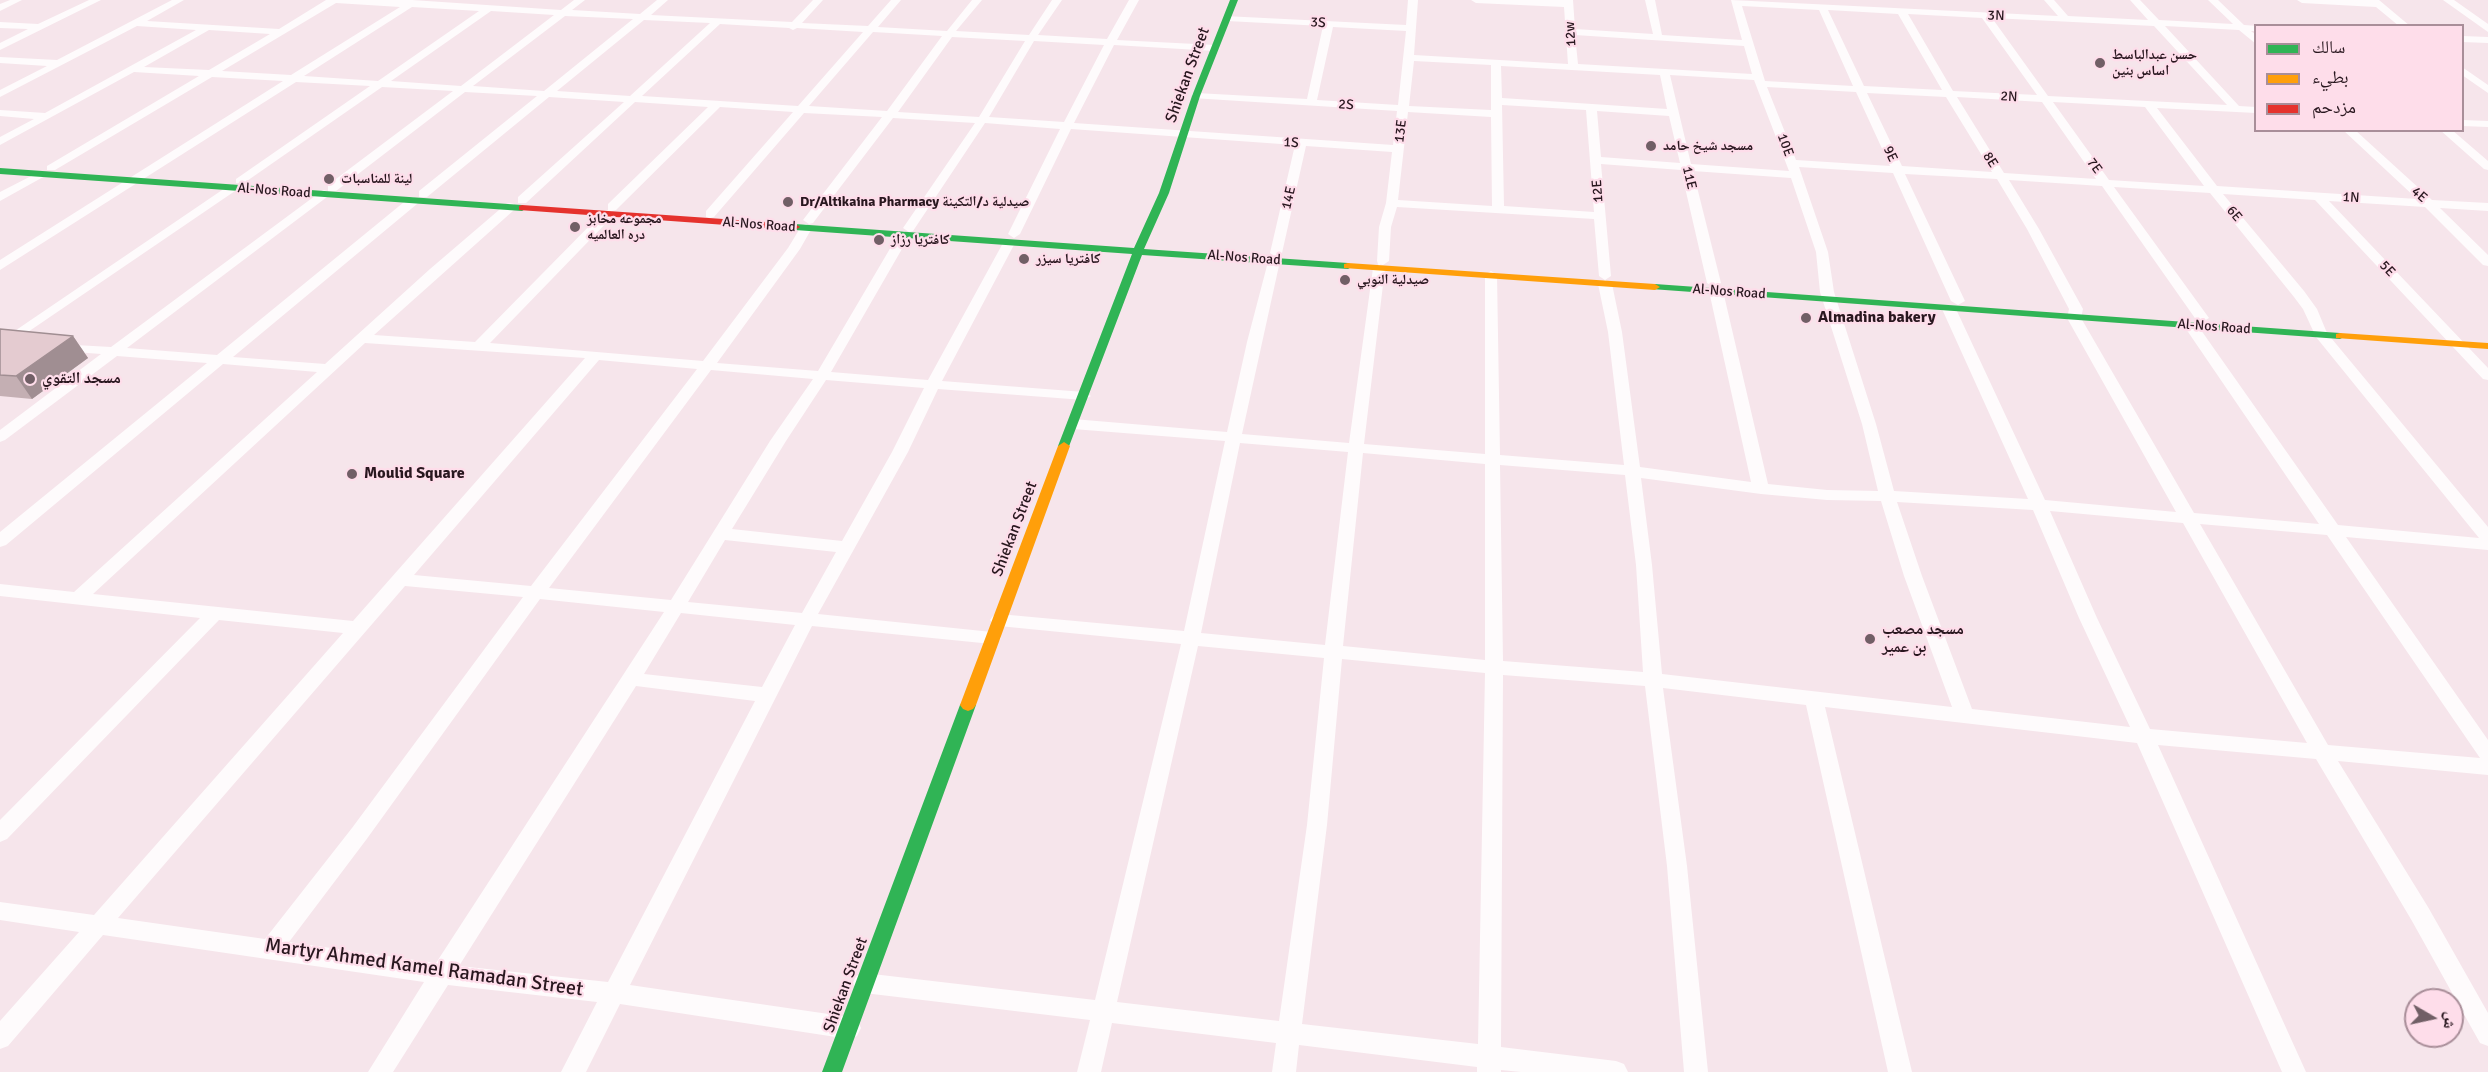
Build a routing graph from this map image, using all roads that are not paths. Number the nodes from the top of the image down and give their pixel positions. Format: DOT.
graph roads {
  1 [pos="17,0"];
  2 [pos="96,0"];
  3 [pos="180,0"];
  4 [pos="333,0"];
  5 [pos="502,0"];
  6 [pos="580,0"];
  7 [pos="663,0"];
  8 [pos="818,0"];
  9 [pos="896,0"];
  10 [pos="977,0"];
  11 [pos="1057,0"];
  12 [pos="1134,0"];
  13 [pos="1233,0"];
  14 [pos="1413,0"];
  15 [pos="1476,0"];
  16 [pos="1487,0"];
  17 [pos="1650,0"];
  18 [pos="2049,0"];
  19 [pos="2135,0"];
  20 [pos="2213,0"];
  21 [pos="2302,0"];
  22 [pos="2448,0"];
  23 [pos="1736,1"];
  24 [pos="1568,2"];
  25 [pos="2375,2"];
  26 [pos="413,3"];
  27 [pos="1822,7"];
  28 [pos="0,8"];
  29 [pos="488,10"];
  30 [pos="1902,12"];
  31 [pos="562,14"];
  32 [pos="1985,15"];
  33 [pos="641,18"];
  34 [pos="1227,18"];
  35 [pos="2065,18"];
  36 [pos="717,22"];
  37 [pos="2155,22"];
  38 [pos="137,23"];
  39 [pos="1329,23"];
  40 [pos="2403,24"];
  41 [pos="0,25"];
  42 [pos="41,27"];
  43 [pos="793,27"];
  44 [pos="2241,27"];
  45 [pos="206,28"];
  46 [pos="1410,28"];
  47 [pos="2254,28"];
  48 [pos="2488,28"];
  49 [pos="869,31"];
  50 [pos="280,32"];
  51 [pos="1570,32"];
  52 [pos="948,35"];
  53 [pos="1658,37"];
  54 [pos="1030,39"];
  55 [pos="2254,39"];
  56 [pos="2464,39"];
  57 [pos="2488,40"];
  58 [pos="1110,43"];
  59 [pos="1749,43"];
  60 [pos="0,47"];
  61 [pos="1215,48"];
  62 [pos="1409,58"];
  63 [pos="0,60"];
  64 [pos="57,63"];
  65 [pos="1497,63"];
  66 [pos="1573,67"];
  67 [pos="133,69"];
  68 [pos="2464,71"];
  69 [pos="1664,72"];
  70 [pos="207,74"];
  71 [pos="293,79"];
  72 [pos="1760,80"];
  73 [pos="384,84"];
  74 [pos="1859,88"];
  75 [pos="463,89"];
  76 [pos="2488,90"];
  77 [pos="1949,93"];
  78 [pos="0,94"];
  79 [pos="547,94"];
  80 [pos="1196,96"];
  81 [pos="632,99"];
  82 [pos="2045,99"];
  83 [pos="1497,101"];
  84 [pos="1311,103"];
  85 [pos="717,104"];
  86 [pos="2148,104"];
  87 [pos="1591,106"];
  88 [pos="1403,109"];
  89 [pos="2236,109"];
  90 [pos="802,110"];
  91 [pos="2254,110"];
  92 [pos="0,113"];
  93 [pos="1675,113"];
  94 [pos="1496,114"];
  95 [pos="889,115"];
  96 [pos="46,116"];
  97 [pos="982,120"];
  98 [pos="2464,123"];
  99 [pos="2488,124"];
  100 [pos="1068,126"];
  101 [pos="2350,132"];
  102 [pos="2447,132"];
  103 [pos="1183,135"];
  104 [pos="0,142"];
  105 [pos="1301,143"];
  106 [pos="1398,149"];
  107 [pos="1596,160"];
  108 [pos="0,165"];
  109 [pos="1687,166"];
  110 [pos="2488,167"];
  111 [pos="1794,169"];
  112 [pos="0,171"];
  113 [pos="46,171"];
  114 [pos="1898,171"];
  115 [pos="2000,177"];
  116 [pos="138,178"];
  117 [pos="2106,183"];
  118 [pos="235,185"];
  119 [pos="2213,189"];
  120 [pos="328,191"];
  121 [pos="2317,195"];
  122 [pos="0,197"];
  123 [pos="418,198"];
  124 [pos="1392,203"];
  125 [pos="2428,203"];
  126 [pos="516,204"];
  127 [pos="2488,207"];
  128 [pos="610,210"];
  129 [pos="1498,210"];
  130 [pos="710,214"];
  131 [pos="1600,216"];
  132 [pos="808,224"];
  133 [pos="906,231"];
  134 [pos="1011,239"];
  135 [pos="1140,247"];
  136 [pos="1275,257"];
  137 [pos="2488,262"];
  138 [pos="1381,264"];
  139 [pos="0,266"];
  140 [pos="1491,275"];
  141 [pos="1605,280"];
  142 [pos="1715,287"];
  143 [pos="1829,296"];
  144 [pos="1953,305"];
  145 [pos="2075,314"];
  146 [pos="2196,322"];
  147 [pos="2319,330"];
  148 [pos="364,339"];
  149 [pos="2488,339"];
  150 [pos="2452,340"];
  151 [pos="2,344"];
  152 [pos="29,345"];
  153 [pos="52,346"];
  154 [pos="479,346"];
  155 [pos="2488,346"];
  156 [pos="110,352"];
  157 [pos="595,356"];
  158 [pos="221,360"];
  159 [pos="707,365"];
  160 [pos="330,369"];
  161 [pos="822,376"];
  162 [pos="2488,376"];
  163 [pos="933,384"];
  164 [pos="1084,396"];
  165 [pos="1073,424"];
  166 [pos="0,437"];
  167 [pos="1233,439"];
  168 [pos="1355,449"];
  169 [pos="1491,458"];
  170 [pos="1631,471"];
  171 [pos="1761,489"];
  172 [pos="1887,496"];
  173 [pos="2040,505"];
  174 [pos="2189,518"];
  175 [pos="2334,530"];
  176 [pos="722,534"];
  177 [pos="2488,538"];
  178 [pos="0,541"];
  179 [pos="2488,544"];
  180 [pos="846,547"];
  181 [pos="398,579"];
  182 [pos="0,590"];
  183 [pos="536,592"];
  184 [pos="79,597"];
  185 [pos="674,607"];
  186 [pos="215,613"];
  187 [pos="999,620"];
  188 [pos="806,621"];
  189 [pos="356,628"];
  190 [pos="992,638"];
  191 [pos="1191,639"];
  192 [pos="1334,651"];
  193 [pos="1494,667"];
  194 [pos="631,679"];
  195 [pos="1653,680"];
  196 [pos="768,695"];
  197 [pos="1814,698"];
  198 [pos="1964,714"];
  199 [pos="2144,736"];
  200 [pos="2321,750"];
  201 [pos="2488,755"];
  202 [pos="2488,766"];
  203 [pos="0,833"];
  204 [pos="0,911"];
  205 [pos="100,925"];
  206 [pos="271,948"];
  207 [pos="442,974"];
  208 [pos="864,983"];
  209 [pos="614,993"];
  210 [pos="1102,1013"];
  211 [pos="849,1028"];
  212 [pos="1288,1032"];
  213 [pos="2488,1035"];
  214 [pos="0,1038"];
  215 [pos="1489,1064"];
  216 [pos="380,1072"];
  217 [pos="573,1072"];
  218 [pos="832,1072"];
  219 [pos="1089,1072"];
  220 [pos="1284,1072"];
  221 [pos="1616,1072"];
  222 [pos="1696,1072"];
  223 [pos="1900,1072"];
  224 [pos="2294,1072"];
  1 -- 28 [label="street"];
  2 -- 42 [label="street"];
  3 -- 38 [label="street"];
  4 -- 26 [label="street"];
  4 -- 50 [label="street"];
  5 -- 29 [label="street"];
  6 -- 31 [label="street"];
  7 -- 33 [label="street"];
  8 -- 43 [label="street"];
  9 -- 49 [label="street"];
  10 -- 52 [label="street"];
  11 -- 54 [label="street"];
  12 -- 58 [label="street"];
  13 -- 34 [label="main road, Shiekan Street"];
  14 -- 46 [label="street, 13E"];
  15 -- 16 [label="street"];
  16 -- 24 [label="street"];
  17 -- 53 [label="street"];
  18 -- 35 [label="street"];
  19 -- 37 [label="street"];
  20 -- 44 [label="street"];
  21 -- 25 [label="street"];
  22 -- 48 [label="street"];
  23 -- 27 [label="street, 3N"];
  23 -- 59 [label="street, 10E"];
  24 -- 51 [label="street, 12w"];
  25 -- 40 [label="street"];
  26 -- 29 [label="street"];
  26 -- 71 [label="street"];
  27 -- 30 [label="street, 3N"];
  27 -- 74 [label="street, 9E"];
  29 -- 31 [label="street"];
  29 -- 73 [label="street"];
  30 -- 32 [label="street, 3N"];
  30 -- 77 [label="street, 8E"];
  31 -- 33 [label="street"];
  31 -- 75 [label="street"];
  32 -- 35 [label="street, 3N"];
  32 -- 82 [label="street, 7E"];
  33 -- 36 [label="street"];
  33 -- 79 [label="street"];
  34 -- 39 [label="street, 3S"];
  34 -- 61 [label="main road, Shiekan Street"];
  35 -- 37 [label="street, 3N"];
  36 -- 43 [label="street"];
  36 -- 81 [label="street"];
  37 -- 44 [label="street, 3N"];
  37 -- 89 [label="street"];
  38 -- 45 [label="street"];
  38 -- 64 [label="street"];
  39 -- 46 [label="street, 3S"];
  39 -- 84 [label="street"];
  41 -- 42 [label="street"];
  42 -- 60 [label="street"];
  43 -- 49 [label="street"];
  44 -- 47 [label="street, 3N"];
  44 -- 55 [label="street"];
  45 -- 50 [label="street"];
  45 -- 67 [label="street"];
  46 -- 62 [label="street, 13E"];
  49 -- 52 [label="street"];
  49 -- 90 [label="street"];
  50 -- 70 [label="street"];
  51 -- 53 [label="street"];
  51 -- 66 [label="street, 12w"];
  52 -- 54 [label="street"];
  52 -- 95 [label="street"];
  53 -- 59 [label="street"];
  54 -- 58 [label="street"];
  54 -- 97 [label="street"];
  56 -- 57 [label="street"];
  58 -- 61 [label="street"];
  58 -- 100 [label="street"];
  59 -- 72 [label="street, 10E"];
  61 -- 80 [label="main road, Shiekan Street"];
  62 -- 65 [label="street, 2N"];
  62 -- 88 [label="street, 13E"];
  63 -- 64 [label="street"];
  64 -- 78 [label="street"];
  65 -- 66 [label="street, 2N"];
  65 -- 83 [label="street"];
  66 -- 69 [label="street, 2N"];
  67 -- 70 [label="street, 1S"];
  67 -- 96 [label="street"];
  68 -- 76 [label="street"];
  69 -- 72 [label="street, 2N"];
  69 -- 93 [label="street, 11E"];
  70 -- 71 [label="street, 1S"];
  70 -- 113 [label="street"];
  71 -- 73 [label="street, 1S"];
  71 -- 116 [label="street"];
  72 -- 74 [label="street, 2N"];
  72 -- 111 [label="street, 10E"];
  73 -- 75 [label="street, 1S"];
  73 -- 118 [label="street"];
  74 -- 77 [label="street, 2N"];
  74 -- 114 [label="street, 9E"];
  75 -- 79 [label="street, 1S"];
  75 -- 120 [label="street"];
  77 -- 82 [label="street, 2N"];
  77 -- 115 [label="street, 8E"];
  79 -- 81 [label="street, 1S"];
  79 -- 123 [label="street"];
  80 -- 84 [label="street, 2S"];
  80 -- 103 [label="main road, Shiekan Street"];
  81 -- 85 [label="street, 1S"];
  81 -- 126 [label="street"];
  82 -- 86 [label="street, 2N"];
  82 -- 117 [label="street, 7E"];
  83 -- 87 [label="street"];
  83 -- 94 [label="street"];
  84 -- 88 [label="street, 2S"];
  85 -- 90 [label="street, 1S"];
  85 -- 128 [label="street"];
  86 -- 89 [label="street, 2N"];
  86 -- 119 [label="street, 6E"];
  87 -- 93 [label="street"];
  87 -- 107 [label="street, 12E"];
  88 -- 94 [label="street, 2S"];
  88 -- 106 [label="street, 13E"];
  89 -- 91 [label="street, 2N"];
  90 -- 95 [label="street, 1S"];
  90 -- 130 [label="street"];
  92 -- 96 [label="street"];
  93 -- 109 [label="street, 11E"];
  94 -- 129 [label="street"];
  95 -- 97 [label="street, 1S"];
  95 -- 132 [label="street"];
  96 -- 104 [label="street"];
  97 -- 100 [label="street, 1S"];
  97 -- 133 [label="street"];
  98 -- 99 [label="street"];
  100 -- 103 [label="street, 1S"];
  100 -- 134 [label="street"];
  101 -- 125 [label="street, 4E"];
  102 -- 110 [label="street"];
  103 -- 105 [label="street, 1S"];
  103 -- 135 [label="main road, Shiekan Street"];
  105 -- 106 [label="street, 1S"];
  105 -- 136 [label="street, 14E"];
  106 -- 124 [label="street, 13E"];
  107 -- 109 [label="street, 1N"];
  107 -- 131 [label="street, 12E"];
  108 -- 113 [label="main road, Al-Nos Road"];
  109 -- 111 [label="street, 1N"];
  109 -- 142 [label="street, 11E"];
  111 -- 114 [label="street, 1N"];
  111 -- 143 [label="street, 10E"];
  112 -- 113 [label="main road, Al-Nos Road"];
  113 -- 116 [label="main road, Al-Nos Road"];
  113 -- 122 [label="street"];
  114 -- 115 [label="street, 1N"];
  114 -- 144 [label="street, 9E"];
  115 -- 117 [label="street, 1N"];
  115 -- 145 [label="street, 8E"];
  116 -- 118 [label="main road, Al-Nos Road"];
  116 -- 139 [label="street"];
  117 -- 119 [label="street, 1N"];
  117 -- 146 [label="street, 7E"];
  118 -- 120 [label="main road, Al-Nos Road"];
  118 -- 151 [label="street"];
  119 -- 121 [label="street, 1N"];
  119 -- 147 [label="street, 6E"];
  120 -- 123 [label="main road, Al-Nos Road"];
  120 -- 156 [label="street"];
  121 -- 125 [label="street, 1N"];
  121 -- 150 [label="street, 5E"];
  123 -- 126 [label="main road, Al-Nos Road"];
  123 -- 158 [label="street"];
  124 -- 129 [label="street"];
  124 -- 138 [label="street, 13E"];
  125 -- 127 [label="street, 1N"];
  125 -- 137 [label="street, 4E"];
  126 -- 128 [label="main road, Al-Nos Road"];
  126 -- 148 [label="street"];
  128 -- 130 [label="main road, Al-Nos Road"];
  128 -- 132 [label="main road, Al-Nos Road"];
  128 -- 154 [label="street"];
  129 -- 131 [label="street"];
  130 -- 132 [label="main road, Al-Nos Road"];
  131 -- 141 [label="street, 12E"];
  132 -- 133 [label="main road, Al-Nos Road"];
  132 -- 159 [label="street"];
  133 -- 134 [label="main road, Al-Nos Road"];
  133 -- 161 [label="street"];
  134 -- 135 [label="main road, Al-Nos Road"];
  134 -- 163 [label="street"];
  135 -- 136 [label="main road, Al-Nos Road"];
  135 -- 164 [label="main road, Shiekan Street"];
  136 -- 138 [label="main road, Al-Nos Road"];
  136 -- 167 [label="street, 14E"];
  138 -- 140 [label="main road, Al-Nos Road"];
  138 -- 141 [label="main road, Al-Nos Road"];
  138 -- 168 [label="street, 13E"];
  140 -- 141 [label="main road, Al-Nos Road"];
  140 -- 169 [label="street"];
  141 -- 142 [label="main road, Al-Nos Road"];
  141 -- 170 [label="street, 12E"];
  142 -- 143 [label="main road, Al-Nos Road"];
  142 -- 171 [label="street, 11E"];
  143 -- 144 [label="main road, Al-Nos Road"];
  143 -- 172 [label="street, 10E"];
  144 -- 145 [label="main road, Al-Nos Road"];
  144 -- 173 [label="street, 9E"];
  145 -- 146 [label="main road, Al-Nos Road"];
  145 -- 174 [label="street, 8E"];
  146 -- 147 [label="main road, Al-Nos Road"];
  146 -- 175 [label="street, 7E"];
  147 -- 150 [label="main road, Al-Nos Road"];
  147 -- 177 [label="street, 6E"];
  148 -- 154 [label="street"];
  148 -- 160 [label="street"];
  149 -- 150 [label="main road, Al-Nos Road"];
  150 -- 155 [label="main road, Al-Nos Road"];
  150 -- 162 [label="street, 5E"];
  151 -- 152 [label="street"];
  153 -- 156 [label="street"];
  154 -- 157 [label="street"];
  156 -- 158 [label="street"];
  156 -- 166 [label="street"];
  157 -- 159 [label="street"];
  157 -- 181 [label="street"];
  158 -- 160 [label="street"];
  158 -- 178 [label="street"];
  159 -- 161 [label="street"];
  159 -- 183 [label="street"];
  160 -- 184 [label="street"];
  161 -- 163 [label="street"];
  161 -- 176 [label="street"];
  163 -- 164 [label="street"];
  163 -- 180 [label="street"];
  164 -- 165 [label="main road, Shiekan Street"];
  165 -- 167 [label="street"];
  165 -- 187 [label="main road, Shiekan Street"];
  167 -- 168 [label="street"];
  167 -- 191 [label="street, 14E"];
  168 -- 169 [label="street"];
  168 -- 192 [label="street, 13E"];
  169 -- 170 [label="street"];
  169 -- 193 [label="street"];
  170 -- 171 [label="street"];
  170 -- 195 [label="street, 12E"];
  171 -- 172 [label="street"];
  172 -- 173 [label="street"];
  172 -- 198 [label="street, 10E"];
  173 -- 174 [label="street"];
  173 -- 199 [label="street, 9E"];
  174 -- 175 [label="street"];
  174 -- 200 [label="street, 8E"];
  175 -- 179 [label="street"];
  175 -- 201 [label="street, 7E"];
  176 -- 180 [label="street"];
  176 -- 185 [label="street"];
  180 -- 188 [label="street"];
  181 -- 183 [label="street"];
  181 -- 189 [label="street"];
  182 -- 184 [label="street"];
  183 -- 185 [label="street"];
  183 -- 206 [label="street"];
  184 -- 186 [label="street"];
  185 -- 188 [label="street"];
  185 -- 194 [label="street"];
  186 -- 189 [label="street"];
  186 -- 203 [label="street"];
  187 -- 190 [label="main road, Shiekan Street"];
  187 -- 191 [label="street"];
  188 -- 190 [label="street"];
  188 -- 196 [label="street"];
  189 -- 205 [label="street"];
  190 -- 208 [label="main road, Shiekan Street"];
  191 -- 192 [label="street"];
  191 -- 210 [label="street, 14E"];
  192 -- 193 [label="street"];
  192 -- 212 [label="street, 13E"];
  193 -- 195 [label="street"];
  193 -- 215 [label="street"];
  194 -- 196 [label="street"];
  194 -- 207 [label="street"];
  195 -- 197 [label="street"];
  195 -- 222 [label="street, 12E"];
  196 -- 209 [label="street"];
  197 -- 198 [label="street"];
  197 -- 223 [label="street"];
  198 -- 199 [label="street"];
  199 -- 200 [label="street"];
  199 -- 224 [label="street, 9E"];
  200 -- 202 [label="street"];
  200 -- 213 [label="street, 8E"];
  204 -- 205 [label="street, Martyr Ahmed Kamel Ramadan Street"];
  205 -- 206 [label="street, Martyr Ahmed Kamel Ramadan Street"];
  205 -- 214 [label="street"];
  206 -- 207 [label="street, Martyr Ahmed Kamel Ramadan Street"];
  207 -- 209 [label="street, Martyr Ahmed Kamel Ramadan Street"];
  207 -- 216 [label="street"];
  208 -- 210 [label="street"];
  208 -- 211 [label="main road, Shiekan Street"];
  209 -- 211 [label="street, Martyr Ahmed Kamel Ramadan Street"];
  209 -- 217 [label="street"];
  210 -- 212 [label="street"];
  210 -- 219 [label="street, 14E"];
  211 -- 218 [label="main road, Shiekan Street"];
  212 -- 215 [label="street"];
  212 -- 220 [label="street, 13E"];
  215 -- 221 [label="street"];
}
